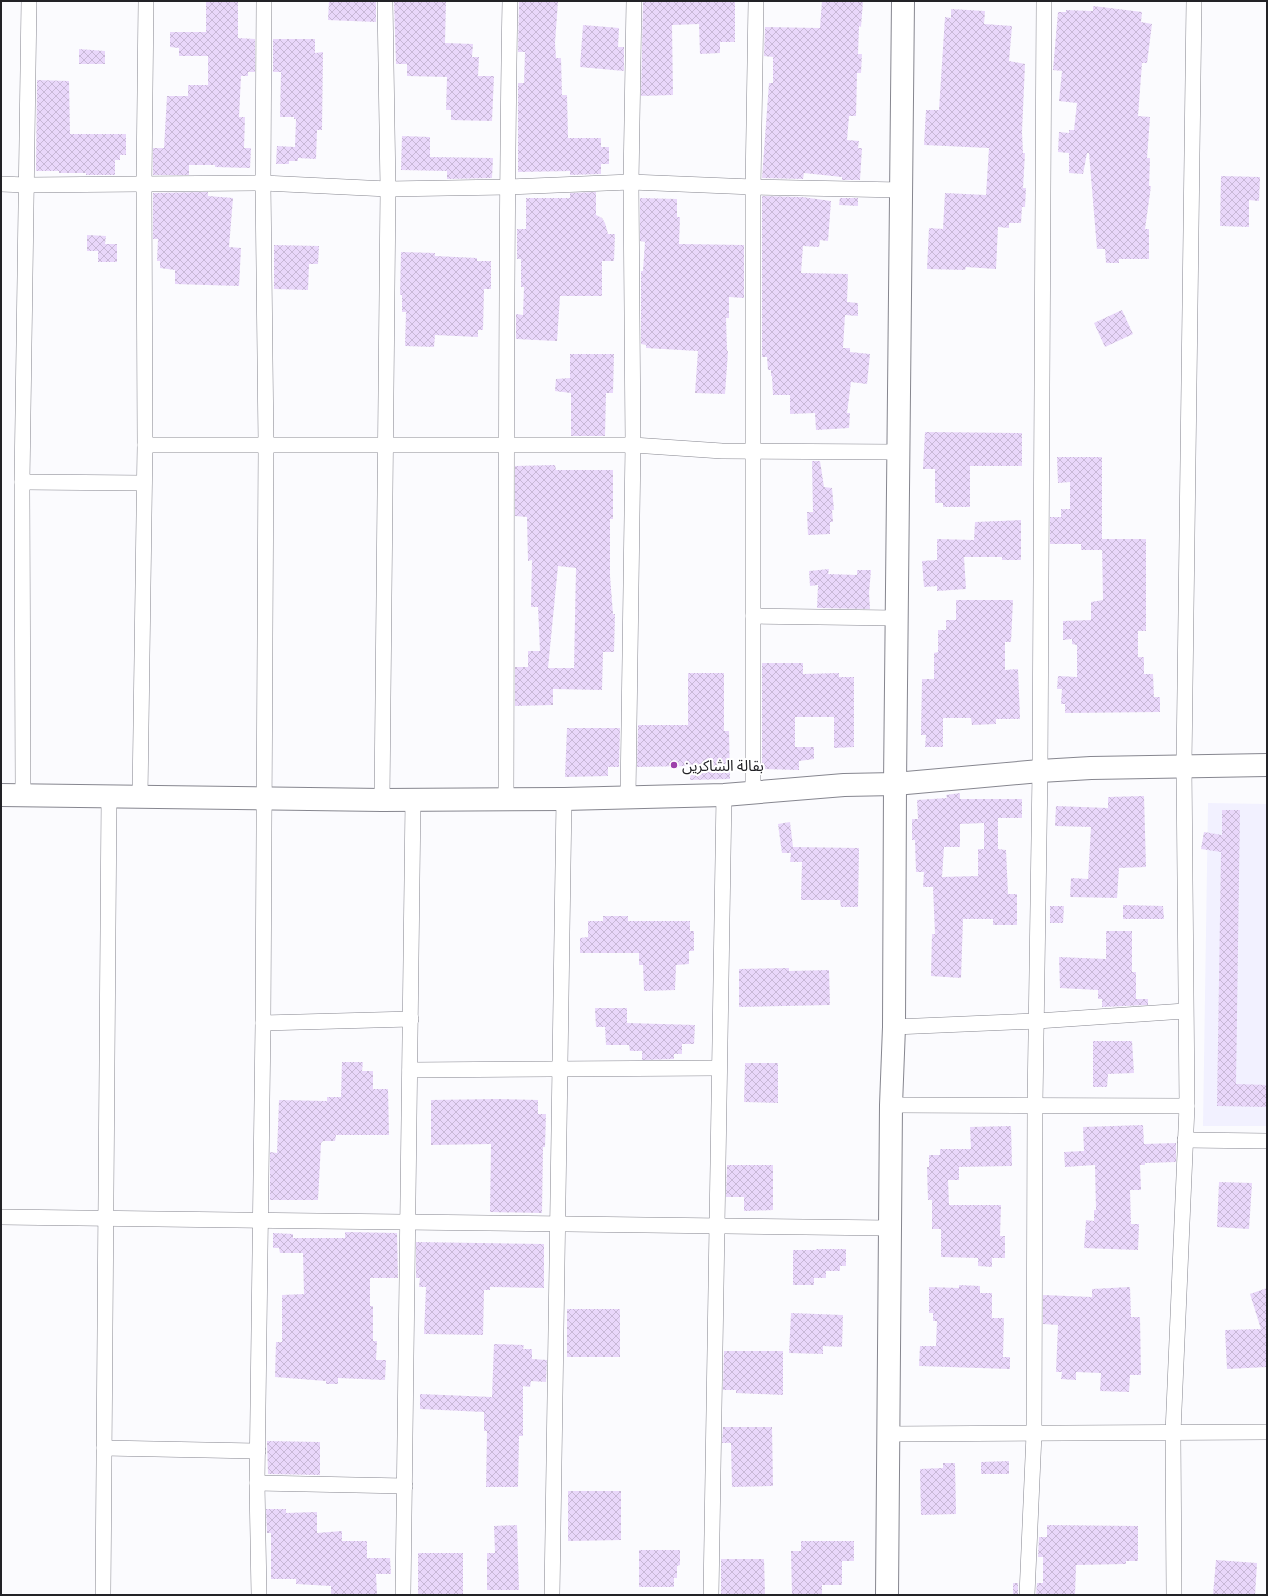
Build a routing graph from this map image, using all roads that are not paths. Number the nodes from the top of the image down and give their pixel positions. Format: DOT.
graph roads {
  1 [pos="29,1"];
  2 [pos="146,1"];
  3 [pos="264,1"];
  4 [pos="385,1"];
  5 [pos="510,1"];
  6 [pos="634,1"];
  7 [pos="756,1"];
  8 [pos="903,1"];
  9 [pos="1044,1"];
  10 [pos="1194,1"];
  11 [pos="632,182"];
  12 [pos="263,183"];
  13 [pos="1,184"];
  14 [pos="144,184"];
  15 [pos="26,185"];
  16 [pos="507,187"];
  17 [pos="752,187"];
  18 [pos="388,189"];
  19 [pos="901,190"];
  20 [pos="266,444"];
  21 [pos="386,444"];
  22 [pos="145,445"];
  23 [pos="508,445"];
  24 [pos="633,445"];
  25 [pos="752,452"];
  26 [pos="898,452"];
  27 [pos="22,482"];
  28 [pos="144,483"];
  29 [pos="753,616"];
  30 [pos="896,618"];
  31 [pos="1184,765"];
  32 [pos="1267,765"];
  33 [pos="1040,771"];
  34 [pos="895,784"];
  35 [pos="753,792"];
  36 [pos="1,795"];
  37 [pos="724,795"];
  38 [pos="23,796"];
  39 [pos="109,796"];
  40 [pos="140,797"];
  41 [pos="628,797"];
  42 [pos="264,798"];
  43 [pos="382,800"];
  44 [pos="413,800"];
  45 [pos="506,800"];
  46 [pos="564,800"];
  47 [pos="1185,1012"];
  48 [pos="411,1020"];
  49 [pos="1037,1021"];
  50 [pos="263,1023"];
  51 [pos="894,1026"];
  52 [pos="560,1068"];
  53 [pos="719,1068"];
  54 [pos="410,1070"];
  55 [pos="1035,1104"];
  56 [pos="892,1105"];
  57 [pos="1187,1106"];
  58 [pos="1185,1140"];
  59 [pos="1267,1141"];
  60 [pos="1,1217"];
  61 [pos="106,1218"];
  62 [pos="261,1220"];
  63 [pos="408,1222"];
  64 [pos="558,1224"];
  65 [pos="717,1225"];
  66 [pos="890,1228"];
  67 [pos="1173,1432"];
  68 [pos="1267,1432"];
  69 [pos="888,1434"];
  70 [pos="1034,1434"];
  71 [pos="104,1448"];
  72 [pos="258,1451"];
  73 [pos="257,1483"];
  74 [pos="405,1486"];
  75 [pos="103,1595"];
  76 [pos="260,1595"];
  77 [pos="404,1595"];
  78 [pos="552,1595"];
  79 [pos="711,1595"];
  80 [pos="887,1595"];
  81 [pos="1027,1595"];
  82 [pos="1174,1595"];
  1 -- 15 [label="street"];
  2 -- 14 [label="street"];
  3 -- 12 [label="street"];
  4 -- 18 [label="street"];
  5 -- 16 [label="street"];
  6 -- 11 [label="street"];
  7 -- 17 [label="street"];
  8 -- 19 [label="street"];
  9 -- 33 [label="street"];
  10 -- 31 [label="street"];
  11 -- 16 [label="street"];
  11 -- 17 [label="street"];
  11 -- 24 [label="street"];
  12 -- 14 [label="street"];
  12 -- 18 [label="street"];
  12 -- 20 [label="street"];
  13 -- 15 [label="street"];
  14 -- 15 [label="street"];
  14 -- 22 [label="street"];
  15 -- 27 [label="street"];
  16 -- 18 [label="street"];
  16 -- 23 [label="street"];
  17 -- 19 [label="street"];
  17 -- 25 [label="street"];
  18 -- 21 [label="street"];
  19 -- 26 [label="street"];
  20 -- 21 [label="street"];
  20 -- 22 [label="street"];
  20 -- 42 [label="street"];
  21 -- 23 [label="street"];
  21 -- 43 [label="street"];
  22 -- 28 [label="street"];
  23 -- 24 [label="street"];
  23 -- 45 [label="street"];
  24 -- 25 [label="street"];
  24 -- 41 [label="street"];
  25 -- 26 [label="street"];
  25 -- 29 [label="street"];
  26 -- 30 [label="street"];
  27 -- 28 [label="street"];
  27 -- 38 [label="street"];
  28 -- 40 [label="street"];
  29 -- 30 [label="street"];
  29 -- 35 [label="street"];
  30 -- 34 [label="street"];
  31 -- 32 [label="street"];
  31 -- 33 [label="street"];
  31 -- 47 [label="street"];
  33 -- 34 [label="street"];
  33 -- 49 [label="street"];
  34 -- 35 [label="street"];
  34 -- 51 [label="street"];
  35 -- 37 [label="street"];
  36 -- 38 [label="street"];
  37 -- 41 [label="street"];
  37 -- 53 [label="street"];
  38 -- 39 [label="street"];
  39 -- 40 [label="street"];
  39 -- 61 [label="street"];
  40 -- 42 [label="street"];
  41 -- 46 [label="street"];
  42 -- 43 [label="street"];
  42 -- 50 [label="street"];
  43 -- 44 [label="street"];
  44 -- 45 [label="street"];
  44 -- 48 [label="street"];
  45 -- 46 [label="street"];
  46 -- 52 [label="street"];
  47 -- 49 [label="street"];
  47 -- 57 [label="street"];
  48 -- 50 [label="street"];
  48 -- 54 [label="street"];
  49 -- 51 [label="street"];
  49 -- 55 [label="street"];
  50 -- 62 [label="street"];
  51 -- 56 [label="street"];
  52 -- 53 [label="street"];
  52 -- 54 [label="street"];
  52 -- 64 [label="street"];
  53 -- 65 [label="street"];
  54 -- 63 [label="street"];
  55 -- 56 [label="street"];
  55 -- 57 [label="street"];
  55 -- 70 [label="street"];
  56 -- 66 [label="street"];
  57 -- 58 [label="street"];
  58 -- 59 [label="street"];
  58 -- 67 [label="street"];
  60 -- 61 [label="street"];
  61 -- 62 [label="street"];
  61 -- 71 [label="street"];
  62 -- 63 [label="street"];
  62 -- 72 [label="street"];
  63 -- 64 [label="street"];
  63 -- 74 [label="street"];
  64 -- 65 [label="street"];
  64 -- 78 [label="street"];
  65 -- 66 [label="street"];
  65 -- 79 [label="street"];
  66 -- 69 [label="street"];
  67 -- 68 [label="street"];
  67 -- 70 [label="street"];
  67 -- 82 [label="street"];
  69 -- 70 [label="street"];
  69 -- 80 [label="street"];
  70 -- 81 [label="street"];
  71 -- 72 [label="street"];
  71 -- 75 [label="street"];
  72 -- 73 [label="street"];
  73 -- 74 [label="street"];
  73 -- 76 [label="street"];
  74 -- 77 [label="street"];
}
